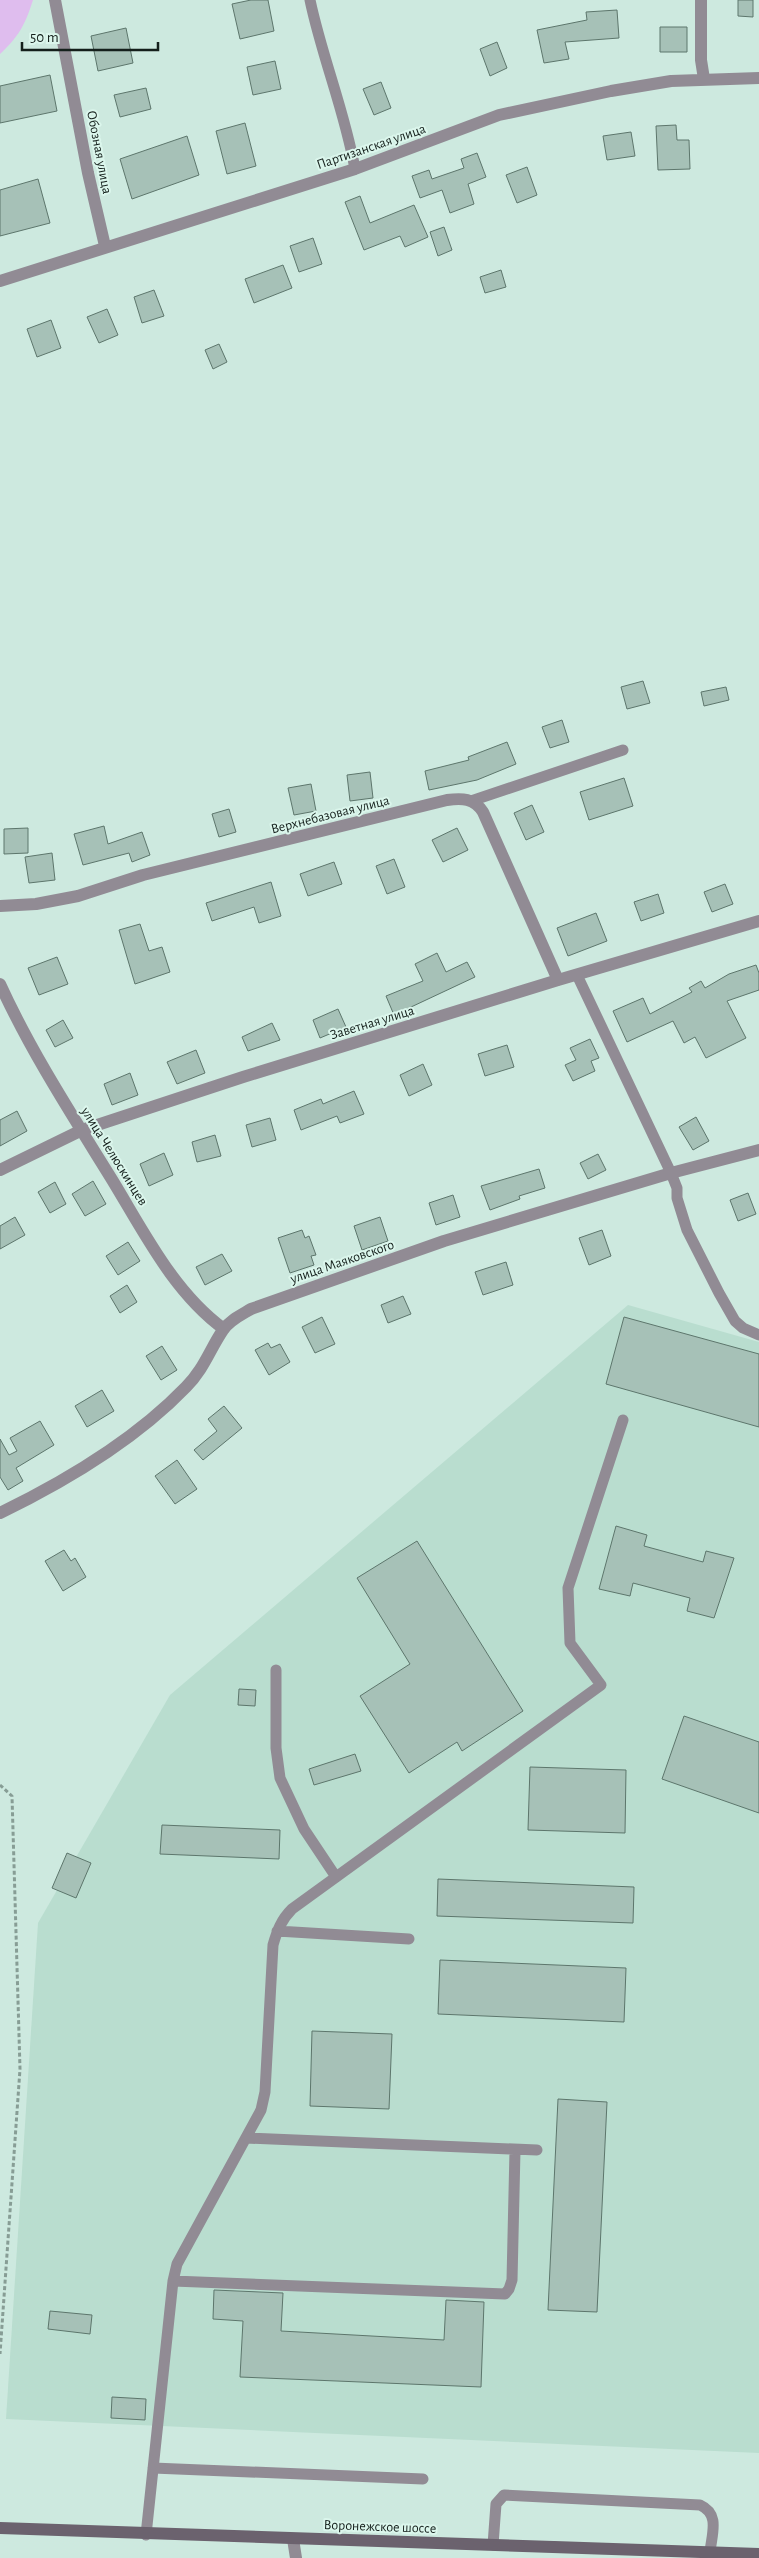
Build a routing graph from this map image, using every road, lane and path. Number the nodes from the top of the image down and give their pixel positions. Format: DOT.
graph roads {
  1 [pos="55,0"];
  2 [pos="310,0"];
  3 [pos="701,0"];
  4 [pos="759,78"];
  5 [pos="704,79"];
  6 [pos="355,169"];
  7 [pos="105,246"];
  8 [pos="0,281"];
  9 [pos="623,750"];
  10 [pos="471,801"];
  11 [pos="0,906"];
  12 [pos="759,921"];
  13 [pos="577,975"];
  14 [pos="558,980"];
  15 [pos="0,984"];
  16 [pos="82,1130"];
  17 [pos="759,1150"];
  18 [pos="0,1170"];
  19 [pos="671,1173"];
  20 [pos="224,1329"];
  21 [pos="759,1335"];
  22 [pos="623,1420"];
  23 [pos="0,1513"];
  24 [pos="276,1670"];
  25 [pos="0,1785"];
  26 [pos="336,1877"];
  27 [pos="277,1931"];
  28 [pos="409,1938"];
  29 [pos="246,2138"];
  30 [pos="515,2150"];
  31 [pos="537,2150"];
  32 [pos="173,2281"];
  33 [pos="0,2354"];
  34 [pos="153,2468"];
  35 [pos="423,2479"];
  36 [pos="0,2528"];
  37 [pos="146,2535"];
  38 [pos="293,2539"];
  39 [pos="493,2545"];
  40 [pos="710,2552"];
  41 [pos="759,2554"];
  42 [pos="296,2558"];
  1 -- 7 [label="street, Обозная улица"];
  2 -- 6 [label="lane"];
  3 -- 5 [label="street"];
  4 -- 5 [label="street, Партизанская улица"];
  5 -- 6 [label="street, Партизанская улица"];
  6 -- 7 [label="street, Партизанская улица"];
  7 -- 8 [label="street, Партизанская улица"];
  9 -- 10 [label="lane"];
  10 -- 11 [label="street, Верхнебазовая улица"];
  10 -- 14 [label="street"];
  12 -- 13 [label="street, Заветная улица"];
  13 -- 14 [label="street, Заветная улица"];
  13 -- 19 [label="lane"];
  14 -- 16 [label="street, Заветная улица"];
  15 -- 16 [label="street, улица Челюскинцев"];
  16 -- 18 [label="street, Заветная улица"];
  16 -- 20 [label="street, улица Челюскинцев"];
  17 -- 19 [label="street, улица Маяковского"];
  19 -- 20 [label="street, улица Маяковского"];
  19 -- 21 [label="lane"];
  20 -- 23 [label="street, улица Маяковского"];
  22 -- 26 [label="lane"];
  24 -- 26 [label="lane"];
  25 -- 33 [label="path"];
  26 -- 27 [label="lane"];
  27 -- 28 [label="lane"];
  27 -- 29 [label="lane"];
  29 -- 30 [label="lane"];
  29 -- 32 [label="lane"];
  30 -- 31 [label="lane"];
  30 -- 32 [label="lane"];
  32 -- 34 [label="lane"];
  34 -- 35 [label="lane"];
  34 -- 37 [label="lane"];
  36 -- 37 [label="main road, Воронежское шоссе"];
  37 -- 38 [label="main road, Воронежское шоссе"];
  38 -- 39 [label="main road, Воронежское шоссе"];
  38 -- 42 [label="street"];
  39 -- 40 [label="main road, Воронежское шоссе"];
  39 -- 40 [label="lane"];
  40 -- 41 [label="main road, Воронежское шоссе"];
}
